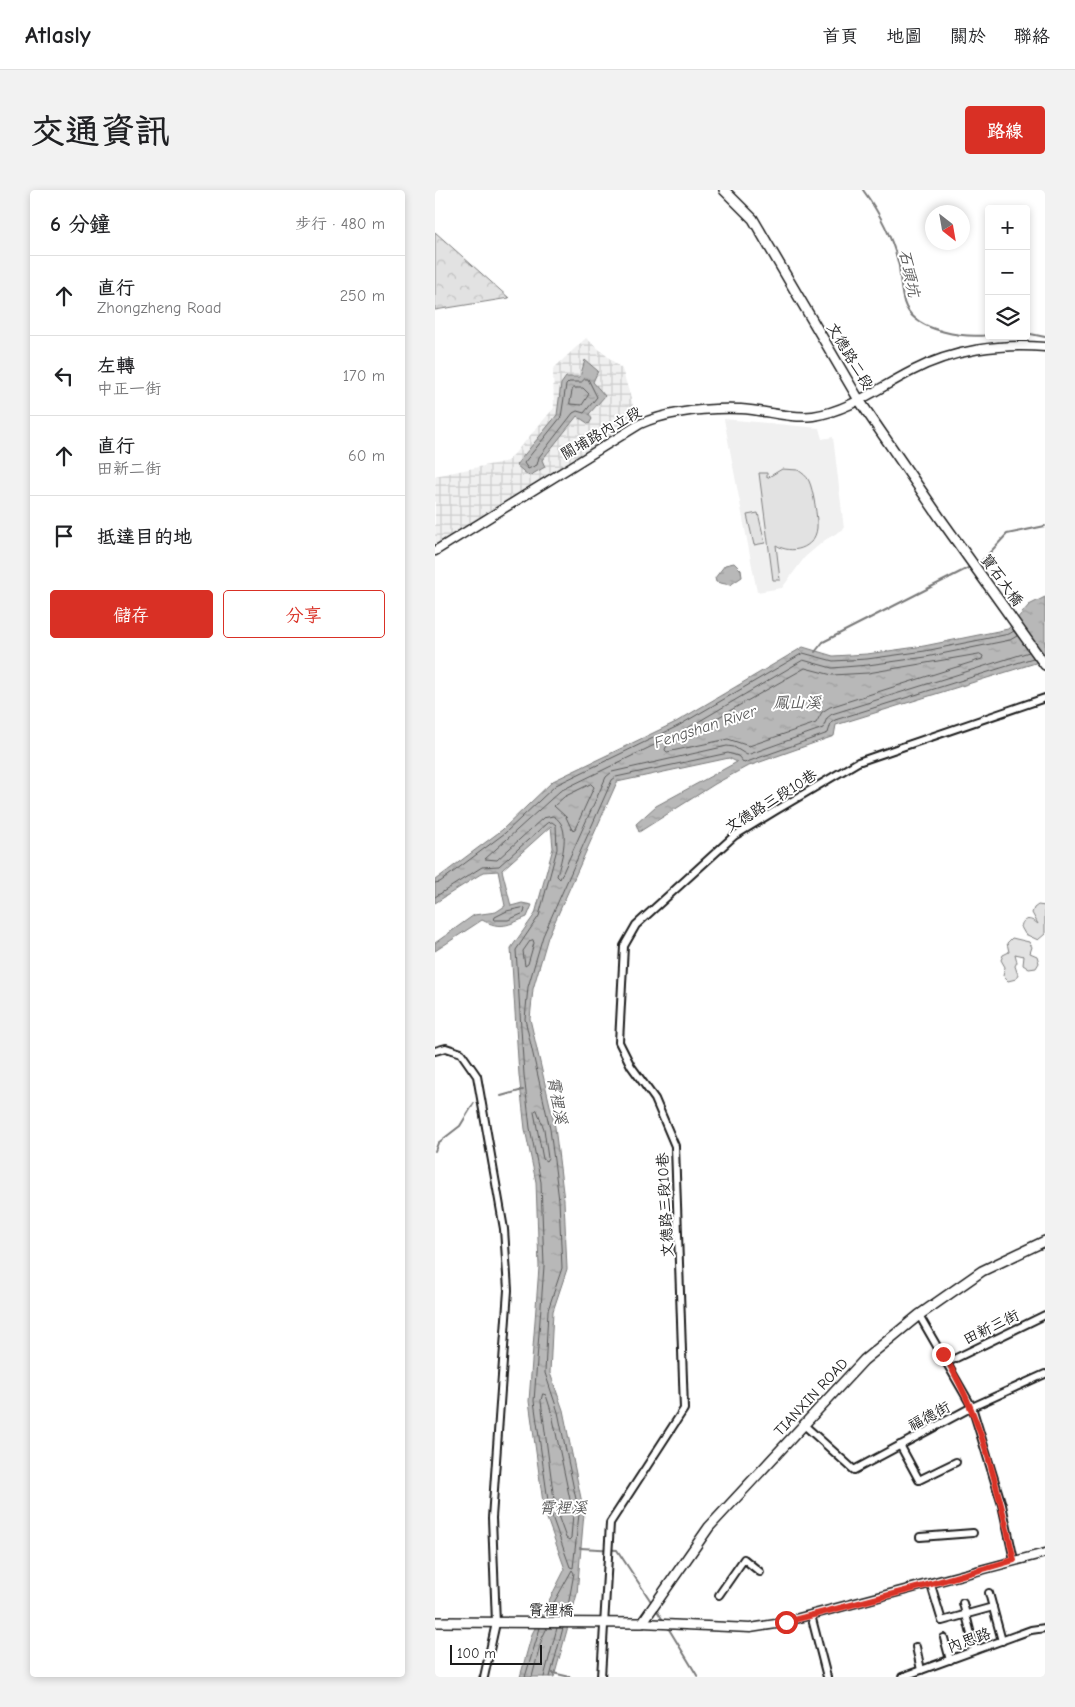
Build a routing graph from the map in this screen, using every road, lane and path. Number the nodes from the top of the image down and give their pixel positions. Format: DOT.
graph roads {
  1 [pos="725,190"];
  2 [pos="1045,347"];
  3 [pos="859,400"];
  4 [pos="953,537"];
  5 [pos="435,552"];
  6 [pos="1045,664"];
  7 [pos="1045,698"];
  8 [pos="435,1051"];
  9 [pos="1045,1241"];
  10 [pos="919,1315"];
  11 [pos="1045,1315"];
  12 [pos="948,1362"];
  13 [pos="1045,1374"];
  14 [pos="972,1407"];
  15 [pos="803,1424"];
  16 [pos="900,1445"];
  17 [pos="956,1462"];
  18 [pos="973,1533"];
  19 [pos="920,1537"];
  20 [pos="1045,1553"];
  21 [pos="1014,1560"];
  22 [pos="760,1572"];
  23 [pos="931,1584"];
  24 [pos="989,1593"];
  25 [pos="719,1595"];
  26 [pos="963,1603"];
  27 [pos="993,1607"];
  28 [pos="965,1614"];
  29 [pos="811,1615"];
  30 [pos="435,1622"];
  31 [pos="496,1623"];
  32 [pos="642,1623"];
  33 [pos="605,1624"];
  34 [pos="1045,1628"];
  35 [pos="944,1638"];
  36 [pos="1002,1641"];
  37 [pos="915,1647"];
  38 [pos="975,1650"];
  39 [pos="950,1660"];
  40 [pos="921,1670"];
  41 [pos="905,1676"];
  42 [pos="484,1677"];
  43 [pos="601,1677"];
  44 [pos="827,1677"];
  1 -- 3 [label="main road, 文德路二段"];
  2 -- 3 [label="street, 關埔路內立段"];
  3 -- 4 [label="main road, 文德路二段"];
  3 -- 5 [label="street, 關埔路內立段"];
  4 -- 6 [label="main road, 寶石大橋"];
  7 -- 33 [label="street, 文德路三段10巷"];
  8 -- 31 [label="street"];
  9 -- 10 [label="main road, TIANXIN ROAD"];
  10 -- 12 [label="street"];
  10 -- 15 [label="main road, TIANXIN ROAD"];
  11 -- 12 [label="street, 田新三街"];
  12 -- 14 [label="street"];
  13 -- 14 [label="street, 福德街"];
  14 -- 16 [label="street, 福德街"];
  14 -- 21 [label="street"];
  15 -- 16 [label="street, 福德街"];
  15 -- 32 [label="main road, TIANXIN ROAD"];
  16 -- 17 [label="street"];
  18 -- 19 [label="street"];
  20 -- 21 [label="street"];
  21 -- 23 [label="street"];
  22 -- 25 [label="street"];
  23 -- 28 [label="street"];
  23 -- 29 [label="street"];
  24 -- 27 [label="street"];
  26 -- 28 [label="street"];
  27 -- 28 [label="street"];
  27 -- 36 [label="street"];
  28 -- 38 [label="street"];
  29 -- 32 [label="street"];
  29 -- 44 [label="street"];
  30 -- 31 [label="main road, 霄裡橋"];
  31 -- 33 [label="main road, 霄裡橋"];
  31 -- 42 [label="street"];
  32 -- 33 [label="main road, 霄裡橋"];
  33 -- 43 [label="street, 文德路三段10巷"];
  34 -- 36 [label="street, 內思路"];
  35 -- 39 [label="street"];
  36 -- 38 [label="street, 內思路"];
  37 -- 40 [label="street"];
  38 -- 39 [label="street, 內思路"];
  39 -- 40 [label="street, 內思路"];
  40 -- 41 [label="street, 內思路"];
}
